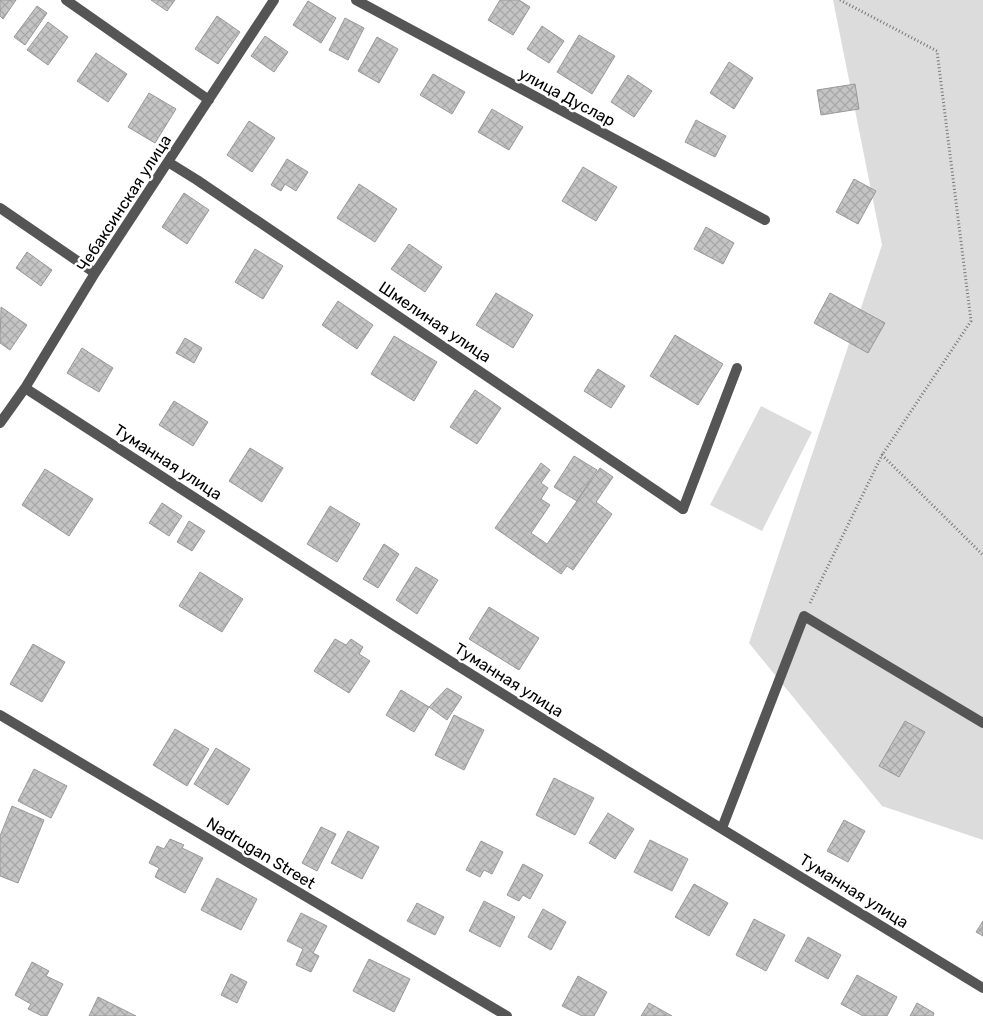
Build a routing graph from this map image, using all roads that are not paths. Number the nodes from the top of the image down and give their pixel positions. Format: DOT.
graph roads {
  1 [pos="66,0"];
  2 [pos="274,0"];
  3 [pos="356,0"];
  4 [pos="209,100"];
  5 [pos="168,162"];
  6 [pos="0,208"];
  7 [pos="765,220"];
  8 [pos="95,272"];
  9 [pos="737,368"];
  10 [pos="25,388"];
  11 [pos="0,423"];
  12 [pos="0,715"];
  13 [pos="983,723"];
  14 [pos="722,828"];
  15 [pos="983,988"];
  16 [pos="507,1016"];
  1 -- 4 [label="street"];
  2 -- 4 [label="street, Чебаксинская улица"];
  3 -- 7 [label="street, улица Дуслар"];
  4 -- 5 [label="street, Чебаксинская улица"];
  5 -- 8 [label="street, Чебаксинская улица"];
  5 -- 9 [label="street, Шмелиная улица"];
  6 -- 8 [label="street"];
  8 -- 10 [label="street, Чебаксинская улица"];
  10 -- 11 [label="street, Чебаксинская улица"];
  10 -- 14 [label="street, Туманная улица"];
  12 -- 16 [label="street, Nadrugan Street"];
  13 -- 14 [label="street"];
  14 -- 15 [label="street, Туманная улица"];
}
